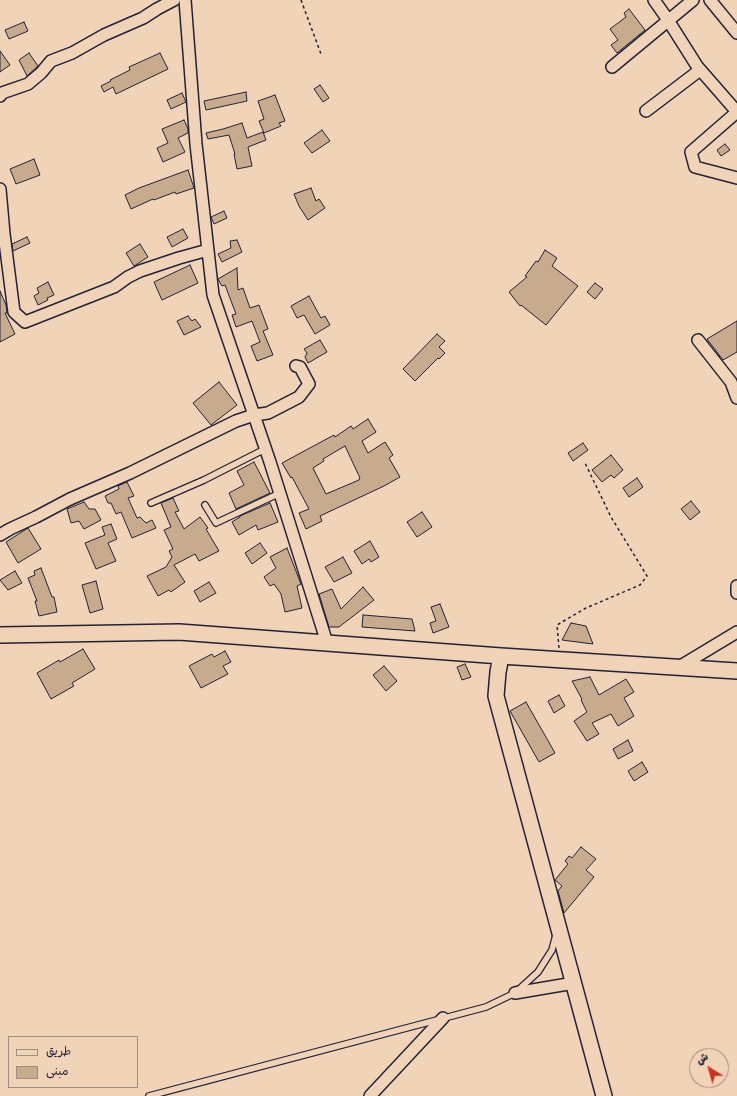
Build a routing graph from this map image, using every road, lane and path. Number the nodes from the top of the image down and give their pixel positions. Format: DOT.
graph roads {
  1 [pos="174,0"];
  2 [pos="185,0"];
  3 [pos="301,0"];
  4 [pos="654,0"];
  5 [pos="693,0"];
  6 [pos="710,0"];
  7 [pos="668,21"];
  8 [pos="737,33"];
  9 [pos="321,54"];
  10 [pos="612,67"];
  11 [pos="700,70"];
  12 [pos="0,96"];
  13 [pos="646,111"];
  14 [pos="737,112"];
  15 [pos="737,178"];
  16 [pos="0,189"];
  17 [pos="208,250"];
  18 [pos="698,340"];
  19 [pos="296,366"];
  20 [pos="734,380"];
  21 [pos="737,398"];
  22 [pos="254,415"];
  23 [pos="266,449"];
  24 [pos="585,462"];
  25 [pos="280,493"];
  26 [pos="151,503"];
  27 [pos="205,505"];
  28 [pos="0,535"];
  29 [pos="737,586"];
  30 [pos="737,592"];
  31 [pos="737,632"];
  32 [pos="0,634"];
  33 [pos="327,643"];
  34 [pos="501,656"];
  35 [pos="560,660"];
  36 [pos="680,667"];
  37 [pos="737,671"];
  38 [pos="559,927"];
  39 [pos="574,983"];
  40 [pos="515,993"];
  41 [pos="443,1018"];
  42 [pos="149,1096"];
  43 [pos="370,1096"];
  44 [pos="604,1096"];
  1 -- 12 [label="street"];
  2 -- 17 [label="street"];
  3 -- 9 [label="path"];
  4 -- 7 [label="street"];
  5 -- 7 [label="street"];
  6 -- 8 [label="street"];
  7 -- 10 [label="street"];
  7 -- 11 [label="street"];
  11 -- 13 [label="street"];
  11 -- 14 [label="street"];
  14 -- 15 [label="street"];
  16 -- 17 [label="street"];
  17 -- 22 [label="street"];
  18 -- 20 [label="street"];
  19 -- 22 [label="street"];
  20 -- 21 [label="street"];
  22 -- 23 [label="street"];
  22 -- 28 [label="street"];
  23 -- 25 [label="street"];
  23 -- 26 [label="lane"];
  24 -- 35 [label="path"];
  25 -- 27 [label="lane"];
  25 -- 33 [label="street"];
  29 -- 30 [label="street"];
  31 -- 36 [label="street"];
  32 -- 33 [label="main road"];
  33 -- 34 [label="main road"];
  34 -- 35 [label="main road"];
  34 -- 38 [label="main road"];
  35 -- 36 [label="main road"];
  36 -- 37 [label="main road"];
  38 -- 39 [label="main road"];
  38 -- 40 [label="lane"];
  39 -- 40 [label="street"];
  39 -- 44 [label="main road"];
  40 -- 41 [label="lane"];
  41 -- 42 [label="lane"];
  41 -- 43 [label="street"];
}
